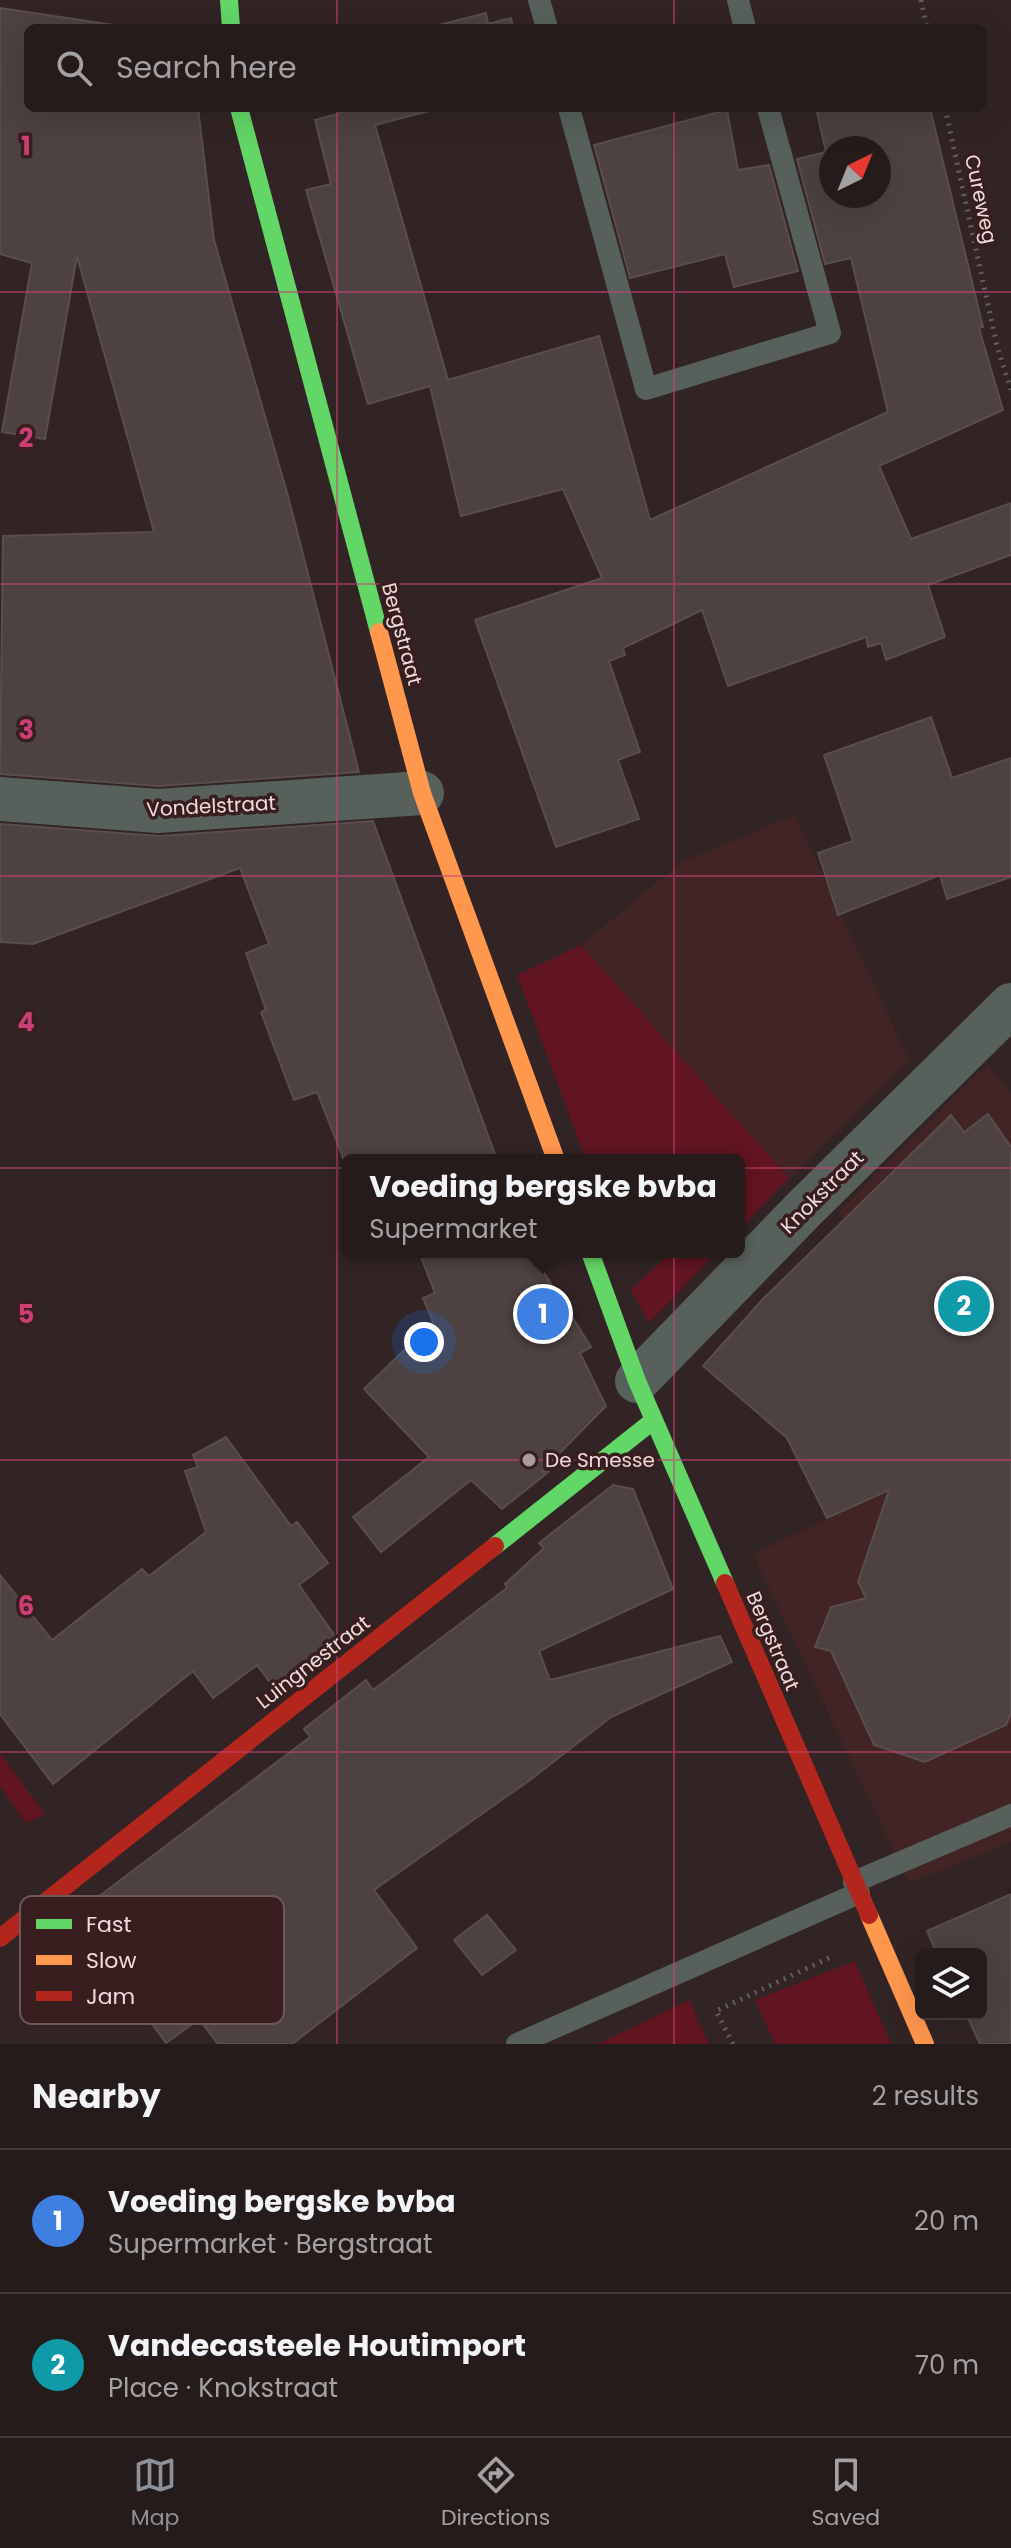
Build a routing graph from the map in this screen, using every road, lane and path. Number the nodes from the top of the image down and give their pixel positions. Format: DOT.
graph roads {
  1 [pos="229,0"];
  2 [pos="539,0"];
  3 [pos="738,0"];
  4 [pos="921,0"];
  5 [pos="231,24"];
  6 [pos="546,24"];
  7 [pos="744,24"];
  8 [pos="926,24"];
  9 [pos="240,112"];
  10 [pos="570,112"];
  11 [pos="769,112"];
  12 [pos="946,112"];
  13 [pos="1011,390"];
  14 [pos="422,793"];
  15 [pos="0,799"];
  16 [pos="1011,1005"];
  17 [pos="554,1154"];
  18 [pos="592,1258"];
  19 [pos="646,1401"];
  20 [pos="1011,1815"];
  21 [pos="857,1887"];
  22 [pos="51,1896"];
  23 [pos="20,1921"];
  24 [pos="877,1935"];
  25 [pos="0,1938"];
  26 [pos="517,2044"];
  27 [pos="733,2044"];
  28 [pos="925,2044"];
  1 -- 5 [label="street"];
  2 -- 6 [label="lane"];
  3 -- 7 [label="lane"];
  4 -- 8 [label="path"];
  9 -- 14 [label="street, Bergstraat"];
  10 -- 11 [label="lane"];
  12 -- 13 [label="path, Cureweg"];
  14 -- 15 [label="street, Vondelstraat"];
  14 -- 17 [label="street, Bergstraat"];
  16 -- 19 [label="street, Knokstraat"];
  18 -- 19 [label="street, Bergstraat"];
  19 -- 21 [label="street, Bergstraat"];
  19 -- 22 [label="street, Luingnestraat"];
  20 -- 21 [label="lane"];
  21 -- 24 [label="street, Bergstraat"];
  21 -- 26 [label="lane"];
  23 -- 25 [label="street, Luingnestraat"];
  24 -- 27 [label="path"];
  24 -- 28 [label="street, Bergstraat"];
}
